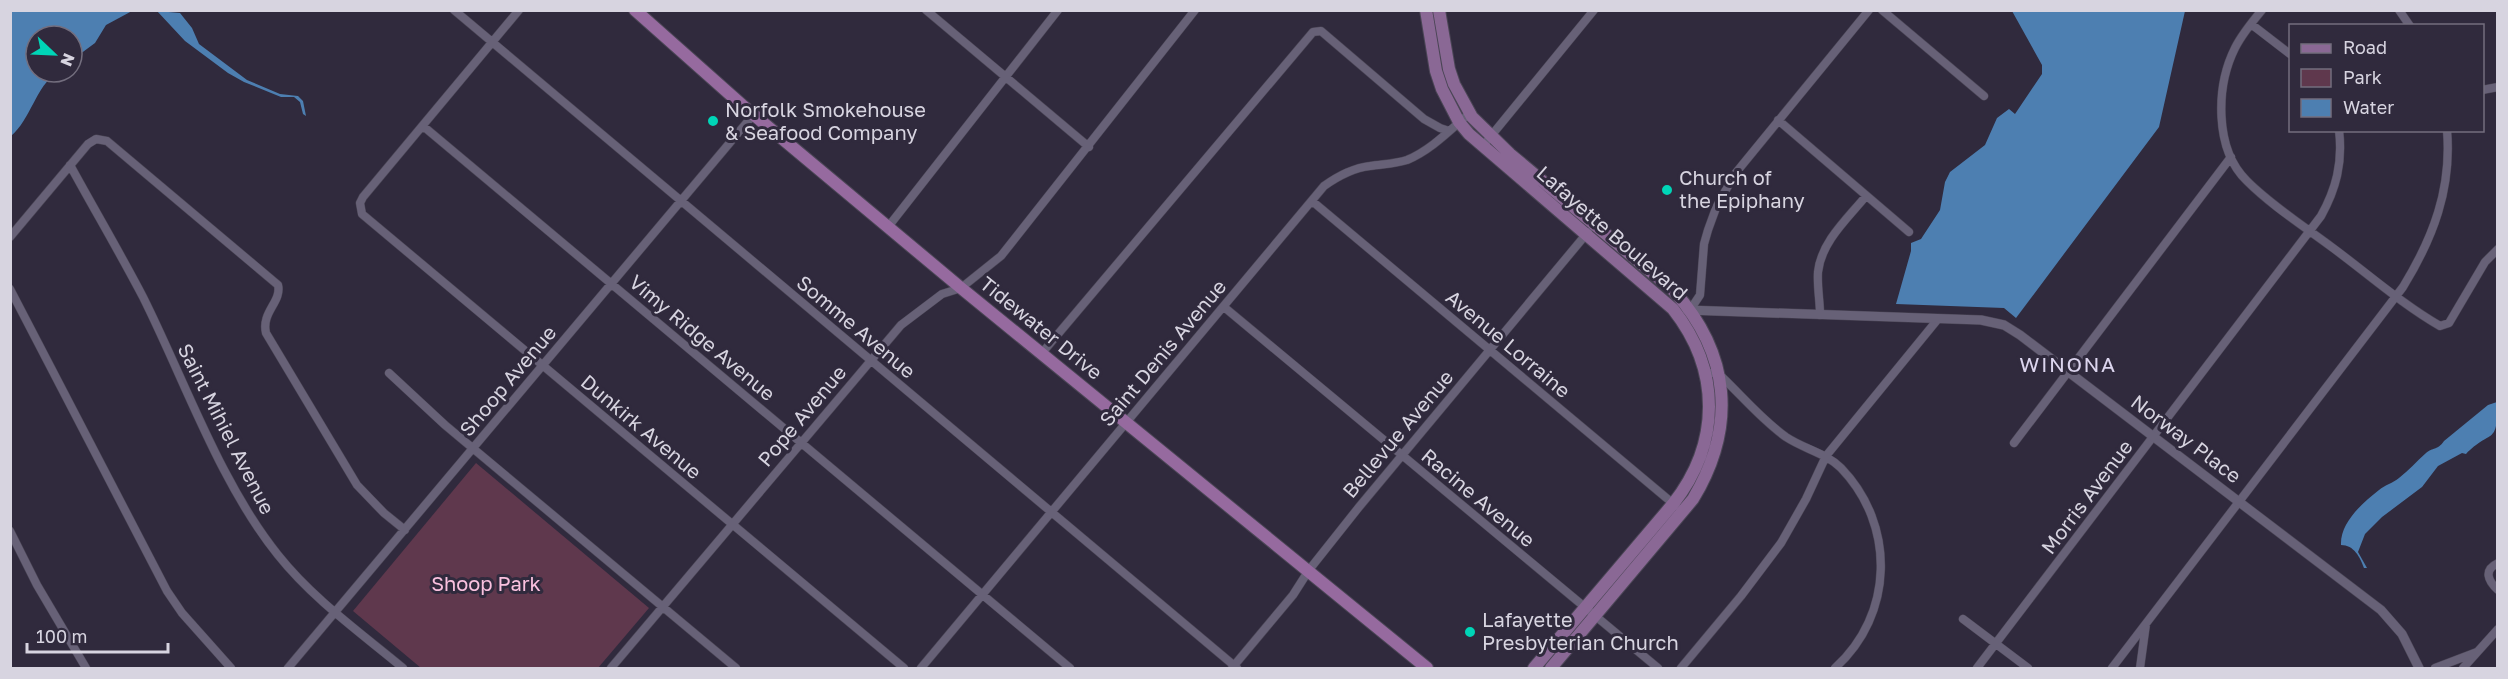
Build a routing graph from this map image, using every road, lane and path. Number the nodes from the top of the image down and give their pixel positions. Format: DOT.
graph roads {
  1 [pos="454,10"];
  2 [pos="519,10"];
  3 [pos="926,10"];
  4 [pos="1058,10"];
  5 [pos="1195,10"];
  6 [pos="1426,10"];
  7 [pos="1439,10"];
  8 [pos="1594,10"];
  9 [pos="1869,10"];
  10 [pos="1882,10"];
  11 [pos="2262,10"];
  12 [pos="2399,10"];
  13 [pos="642,13"];
  14 [pos="2251,24"];
  15 [pos="2409,24"];
  16 [pos="492,43"];
  17 [pos="2289,53"];
  18 [pos="1006,77"];
  19 [pos="1984,96"];
  20 [pos="1470,113"];
  21 [pos="754,114"];
  22 [pos="1778,120"];
  23 [pos="1459,122"];
  24 [pos="423,126"];
  25 [pos="1449,131"];
  26 [pos="2339,132"];
  27 [pos="2447,132"];
  28 [pos="1491,136"];
  29 [pos="1089,147"];
  30 [pos="1482,147"];
  31 [pos="2231,157"];
  32 [pos="70,165"];
  33 [pos="1866,196"];
  34 [pos="680,201"];
  35 [pos="1312,201"];
  36 [pos="1595,224"];
  37 [pos="888,227"];
  38 [pos="2310,231"];
  39 [pos="1909,232"];
  40 [pos="1586,235"];
  41 [pos="10,237"];
  42 [pos="2498,249"];
  43 [pos="612,284"];
  44 [pos="961,288"];
  45 [pos="10,289"];
  46 [pos="2396,296"];
  47 [pos="1224,307"];
  48 [pos="1673,309"];
  49 [pos="1690,310"];
  50 [pos="1820,315"];
  51 [pos="1938,319"];
  52 [pos="1490,350"];
  53 [pos="1042,353"];
  54 [pos="870,361"];
  55 [pos="543,366"];
  56 [pos="2067,372"];
  57 [pos="389,373"];
  58 [pos="1705,373"];
  59 [pos="1719,375"];
  60 [pos="1127,423"];
  61 [pos="2154,437"];
  62 [pos="801,442"];
  63 [pos="2014,443"];
  64 [pos="474,448"];
  65 [pos="1401,456"];
  66 [pos="1826,456"];
  67 [pos="2239,502"];
  68 [pos="1673,504"];
  69 [pos="1683,512"];
  70 [pos="1051,513"];
  71 [pos="732,526"];
  72 [pos="405,530"];
  73 [pos="10,531"];
  74 [pos="2498,563"];
  75 [pos="1309,570"];
  76 [pos="2498,590"];
  77 [pos="982,595"];
  78 [pos="663,606"];
  79 [pos="1585,608"];
  80 [pos="335,612"];
  81 [pos="1595,617"];
  82 [pos="1963,619"];
  83 [pos="2146,623"];
  84 [pos="2498,629"];
  85 [pos="1996,644"];
  86 [pos="2481,650"];
  87 [pos="1234,668"];
  88 [pos="87,669"];
  89 [pos="231,669"];
  90 [pos="288,669"];
  91 [pos="403,669"];
  92 [pos="611,669"];
  93 [pos="736,669"];
  94 [pos="904,669"];
  95 [pos="921,669"];
  96 [pos="1070,669"];
  97 [pos="1427,669"];
  98 [pos="1534,669"];
  99 [pos="1551,669"];
  100 [pos="1658,669"];
  101 [pos="1681,669"];
  102 [pos="1836,669"];
  103 [pos="1977,669"];
  104 [pos="2028,669"];
  105 [pos="2112,669"];
  106 [pos="2140,669"];
  107 [pos="2419,669"];
  108 [pos="2435,669"];
  109 [pos="2463,669"];
  1 -- 16 [label="street, Somme Avenue"];
  2 -- 16 [label="street"];
  3 -- 18 [label="street"];
  4 -- 18 [label="street"];
  5 -- 29 [label="street, Pope Avenue"];
  6 -- 23 [label="main road, Lafayette Boulevard"];
  7 -- 20 [label="main road, Lafayette Boulevard"];
  8 -- 28 [label="street"];
  9 -- 22 [label="street"];
  10 -- 19 [label="street"];
  11 -- 14 [label="street"];
  12 -- 15 [label="street"];
  13 -- 21 [label="highway, Tidewater Drive"];
  14 -- 17 [label="street"];
  14 -- 31 [label="street"];
  16 -- 24 [label="street"];
  16 -- 34 [label="street, Somme Avenue"];
  18 -- 29 [label="street"];
  18 -- 37 [label="street"];
  20 -- 23 [label="street, Saint Denis Avenue"];
  20 -- 28 [label="main road, Lafayette Boulevard"];
  21 -- 34 [label="street, Shoop Avenue"];
  21 -- 37 [label="highway, Tidewater Drive"];
  22 -- 33 [label="street"];
  22 -- 49 [label="street"];
  23 -- 25 [label="street, Saint Denis Avenue"];
  23 -- 30 [label="main road, Lafayette Boulevard"];
  24 -- 43 [label="street, Vimy Ridge Avenue"];
  24 -- 55 [label="street, Dunkirk Avenue"];
  25 -- 35 [label="street, Saint Denis Avenue"];
  25 -- 53 [label="street"];
  26 -- 38 [label="street, Morris Avenue"];
  27 -- 46 [label="street"];
  28 -- 30 [label="street"];
  28 -- 36 [label="main road, Lafayette Boulevard"];
  29 -- 44 [label="street, Pope Avenue"];
  30 -- 40 [label="main road, Lafayette Boulevard"];
  31 -- 38 [label="street"];
  31 -- 56 [label="street"];
  32 -- 41 [label="street"];
  32 -- 72 [label="street"];
  32 -- 80 [label="street, Saint Mihiel Avenue"];
  33 -- 39 [label="street"];
  33 -- 50 [label="street"];
  34 -- 43 [label="street, Shoop Avenue"];
  34 -- 54 [label="street, Somme Avenue"];
  35 -- 47 [label="street, Saint Denis Avenue"];
  35 -- 52 [label="street, Avenue Lorraine"];
  36 -- 40 [label="street, Bellevue Avenue"];
  36 -- 49 [label="main road, Lafayette Boulevard"];
  37 -- 44 [label="highway, Tidewater Drive"];
  38 -- 46 [label="street"];
  38 -- 61 [label="street, Morris Avenue"];
  40 -- 48 [label="main road, Lafayette Boulevard"];
  40 -- 52 [label="street, Bellevue Avenue"];
  42 -- 46 [label="street"];
  43 -- 55 [label="street, Shoop Avenue"];
  43 -- 62 [label="street, Vimy Ridge Avenue"];
  44 -- 53 [label="highway, Tidewater Drive"];
  44 -- 54 [label="street, Pope Avenue"];
  45 -- 89 [label="street"];
  46 -- 67 [label="street"];
  47 -- 60 [label="street, Saint Denis Avenue"];
  47 -- 65 [label="street, Racine Avenue"];
  48 -- 49 [label="street, Norway Place"];
  48 -- 58 [label="main road, Lafayette Boulevard"];
  49 -- 50 [label="street, Norway Place"];
  49 -- 59 [label="main road, Lafayette Boulevard"];
  50 -- 51 [label="street, Norway Place"];
  51 -- 56 [label="street, Norway Place"];
  51 -- 66 [label="street"];
  52 -- 65 [label="street, Bellevue Avenue"];
  52 -- 68 [label="street, Avenue Lorraine"];
  53 -- 60 [label="highway, Tidewater Drive"];
  54 -- 62 [label="street, Pope Avenue"];
  54 -- 70 [label="street, Somme Avenue"];
  55 -- 64 [label="street, Shoop Avenue"];
  55 -- 71 [label="street, Dunkirk Avenue"];
  56 -- 61 [label="street, Norway Place"];
  56 -- 63 [label="street"];
  57 -- 64 [label="street"];
  58 -- 59 [label="street"];
  58 -- 68 [label="main road, Lafayette Boulevard"];
  59 -- 66 [label="street"];
  59 -- 69 [label="main road, Lafayette Boulevard"];
  60 -- 70 [label="street, Saint Denis Avenue"];
  60 -- 75 [label="highway, Tidewater Drive"];
  61 -- 67 [label="street, Norway Place"];
  61 -- 85 [label="street, Morris Avenue"];
  62 -- 71 [label="street, Pope Avenue"];
  62 -- 77 [label="street, Vimy Ridge Avenue"];
  64 -- 72 [label="street, Shoop Avenue"];
  64 -- 78 [label="street"];
  65 -- 75 [label="street, Bellevue Avenue"];
  65 -- 79 [label="street, Racine Avenue"];
  66 -- 101 [label="street"];
  66 -- 102 [label="street"];
  67 -- 83 [label="street"];
  67 -- 107 [label="street, Norway Place"];
  68 -- 69 [label="street, Avenue Lorraine"];
  68 -- 79 [label="main road, Lafayette Boulevard"];
  69 -- 81 [label="main road, Lafayette Boulevard"];
  70 -- 77 [label="street, Saint Denis Avenue"];
  70 -- 87 [label="street, Somme Avenue"];
  71 -- 78 [label="street, Pope Avenue"];
  71 -- 94 [label="street, Dunkirk Avenue"];
  72 -- 80 [label="street, Shoop Avenue"];
  73 -- 88 [label="street"];
  74 -- 76 [label="street"];
  75 -- 87 [label="street, Bellevue Avenue"];
  75 -- 97 [label="highway, Tidewater Drive"];
  77 -- 95 [label="street, Saint Denis Avenue"];
  77 -- 96 [label="street, Vimy Ridge Avenue"];
  78 -- 92 [label="street, Pope Avenue"];
  78 -- 93 [label="street"];
  79 -- 81 [label="street, Racine Avenue"];
  79 -- 98 [label="main road, Lafayette Boulevard"];
  80 -- 90 [label="street, Shoop Avenue"];
  80 -- 91 [label="street, Saint Mihiel Avenue"];
  81 -- 99 [label="main road, Lafayette Boulevard"];
  81 -- 100 [label="street, Racine Avenue"];
  82 -- 85 [label="street"];
  83 -- 105 [label="street"];
  83 -- 106 [label="street"];
  84 -- 86 [label="street"];
  85 -- 103 [label="street, Morris Avenue"];
  85 -- 104 [label="street"];
  86 -- 108 [label="street"];
  86 -- 109 [label="street"];
}
